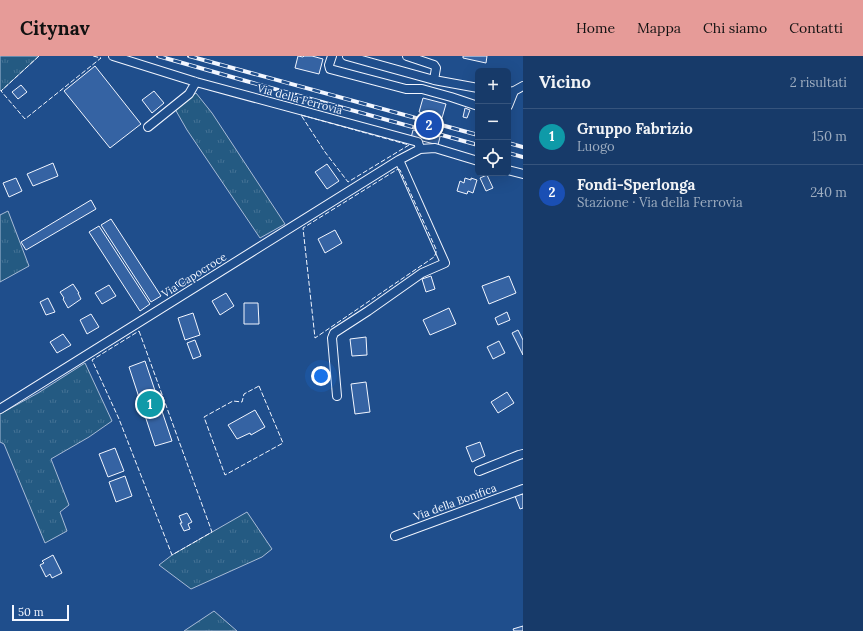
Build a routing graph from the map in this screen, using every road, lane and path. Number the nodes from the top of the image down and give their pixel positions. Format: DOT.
graph roads {
  1 [pos="112,56"];
  2 [pos="332,56"];
  3 [pos="347,56"];
  4 [pos="406,56"];
  5 [pos="422,76"];
  6 [pos="434,80"];
  7 [pos="196,82"];
  8 [pos="462,86"];
  9 [pos="523,86"];
  10 [pos="475,88"];
  11 [pos="420,89"];
  12 [pos="511,92"];
  13 [pos="458,99"];
  14 [pos="475,105"];
  15 [pos="148,127"];
  16 [pos="420,149"];
  17 [pos="399,160"];
  18 [pos="475,160"];
  19 [pos="511,171"];
  20 [pos="523,174"];
  21 [pos="337,396"];
  22 [pos="0,409"];
  23 [pos="523,454"];
  24 [pos="479,471"];
  25 [pos="523,489"];
  26 [pos="395,536"];
  1 -- 7 [label="street, Via della Ferrovia"];
  2 -- 11 [label="street"];
  3 -- 5 [label="street"];
  4 -- 6 [label="street"];
  5 -- 6 [label="street"];
  5 -- 11 [label="street"];
  6 -- 8 [label="street"];
  7 -- 15 [label="street"];
  7 -- 16 [label="street, Via della Ferrovia"];
  8 -- 10 [label="street"];
  8 -- 13 [label="street"];
  9 -- 12 [label="street"];
  11 -- 13 [label="street"];
  13 -- 14 [label="street"];
  16 -- 17 [label="street, Via Capocroce"];
  16 -- 18 [label="street"];
  17 -- 21 [label="street"];
  17 -- 22 [label="street, Via Capocroce"];
  19 -- 20 [label="street"];
  23 -- 24 [label="street"];
  25 -- 26 [label="street, Via della Bonifica"];
}
